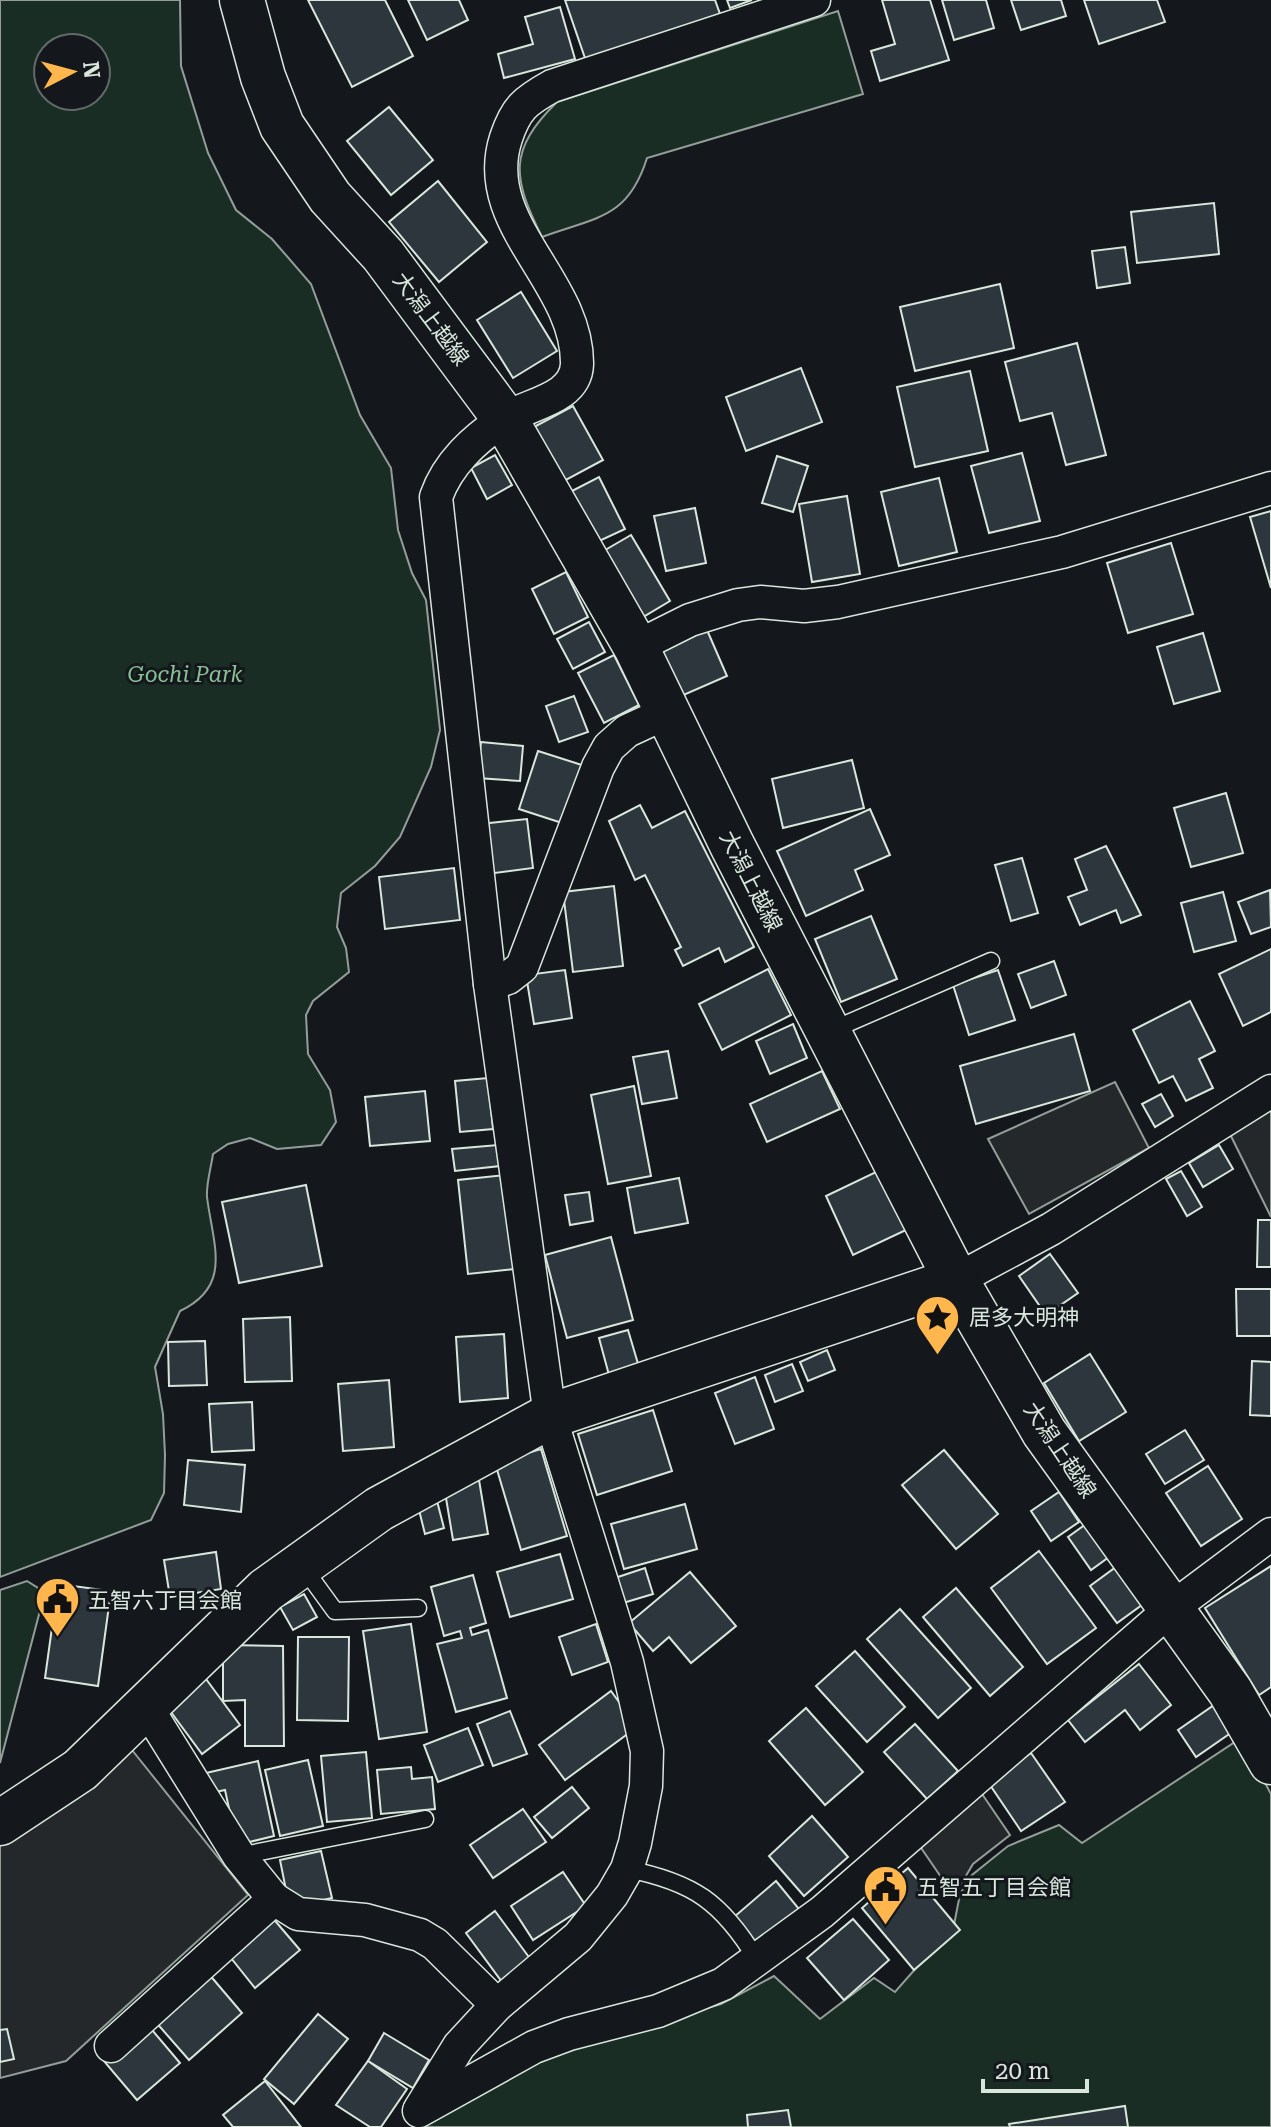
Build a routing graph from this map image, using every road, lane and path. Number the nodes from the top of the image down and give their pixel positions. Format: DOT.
graph roads {
  1 [pos="814,0"];
  2 [pos="252,4"];
  3 [pos="505,419"];
  4 [pos="1271,488"];
  5 [pos="636,647"];
  6 [pos="668,712"];
  7 [pos="991,961"];
  8 [pos="490,984"];
  9 [pos="830,1031"];
  10 [pos="1271,1091"];
  11 [pos="956,1280"];
  12 [pos="550,1416"];
  13 [pos="1271,1534"];
  14 [pos="299,1563"];
  15 [pos="418,1608"];
  16 [pos="1172,1608"];
  17 [pos="147,1708"];
  18 [pos="1271,1762"];
  19 [pos="425,1819"];
  20 [pos="0,1823"];
  21 [pos="239,1856"];
  22 [pos="627,1869"];
  23 [pos="274,1899"];
  24 [pos="757,1960"];
  25 [pos="497,2005"];
  26 [pos="111,2046"];
  27 [pos="416,2118"];
  1 -- 3 [label="street"];
  2 -- 3 [label="main road, 大潟上越線"];
  3 -- 5 [label="main road, 大潟上越線"];
  3 -- 8 [label="street"];
  4 -- 5 [label="street"];
  5 -- 6 [label="main road, 大潟上越線"];
  6 -- 8 [label="street"];
  6 -- 9 [label="main road, 大潟上越線"];
  7 -- 9 [label="lane"];
  8 -- 12 [label="street"];
  9 -- 11 [label="main road, 大潟上越線"];
  10 -- 11 [label="street"];
  11 -- 12 [label="main road"];
  11 -- 16 [label="main road, 大潟上越線"];
  12 -- 14 [label="main road"];
  12 -- 22 [label="street"];
  13 -- 16 [label="street"];
  14 -- 15 [label="lane"];
  14 -- 17 [label="main road"];
  16 -- 18 [label="main road, 大潟上越線"];
  16 -- 24 [label="street"];
  17 -- 20 [label="main road"];
  17 -- 21 [label="street"];
  19 -- 21 [label="lane"];
  21 -- 23 [label="street"];
  22 -- 24 [label="lane"];
  22 -- 25 [label="street"];
  23 -- 25 [label="street"];
  23 -- 26 [label="street"];
  24 -- 27 [label="street"];
  25 -- 27 [label="street"];
}
